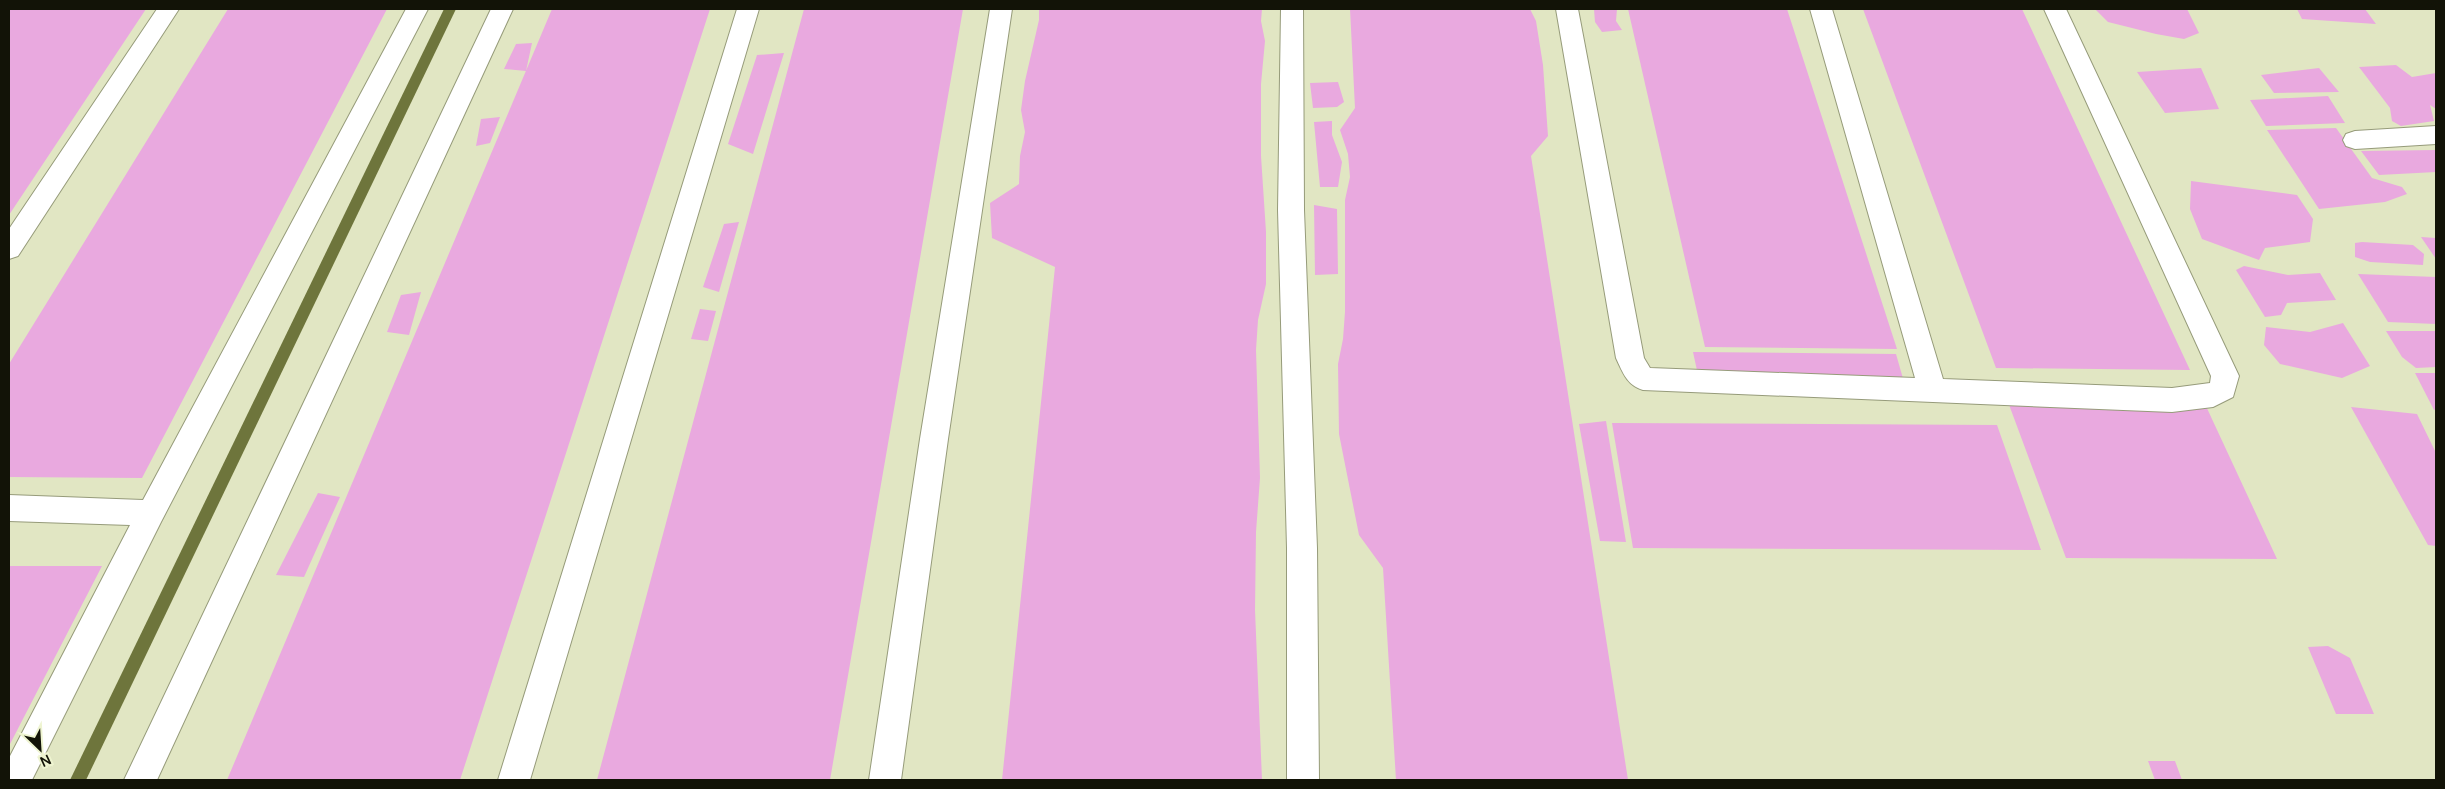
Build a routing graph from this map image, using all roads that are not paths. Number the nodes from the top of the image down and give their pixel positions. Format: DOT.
graph roads {
  1 [pos="168,9"];
  2 [pos="417,9"];
  3 [pos="502,9"];
  4 [pos="748,9"];
  5 [pos="1001,9"];
  6 [pos="1292,9"];
  7 [pos="1567,9"];
  8 [pos="1821,9"];
  9 [pos="2055,9"];
  10 [pos="2436,135"];
  11 [pos="2355,140"];
  12 [pos="9,249"];
  13 [pos="1933,392"];
  14 [pos="9,508"];
  15 [pos="151,513"];
  16 [pos="15,780"];
  17 [pos="140,780"];
  18 [pos="514,780"];
  19 [pos="885,780"];
  20 [pos="1302,780"];
  1 -- 12 [label="street"];
  2 -- 15 [label="street"];
  3 -- 17 [label="street"];
  4 -- 18 [label="street"];
  5 -- 19 [label="street"];
  6 -- 20 [label="street"];
  7 -- 13 [label="street"];
  8 -- 13 [label="street"];
  9 -- 13 [label="street"];
  10 -- 11 [label="street"];
  14 -- 15 [label="street"];
  15 -- 16 [label="street"];
}
